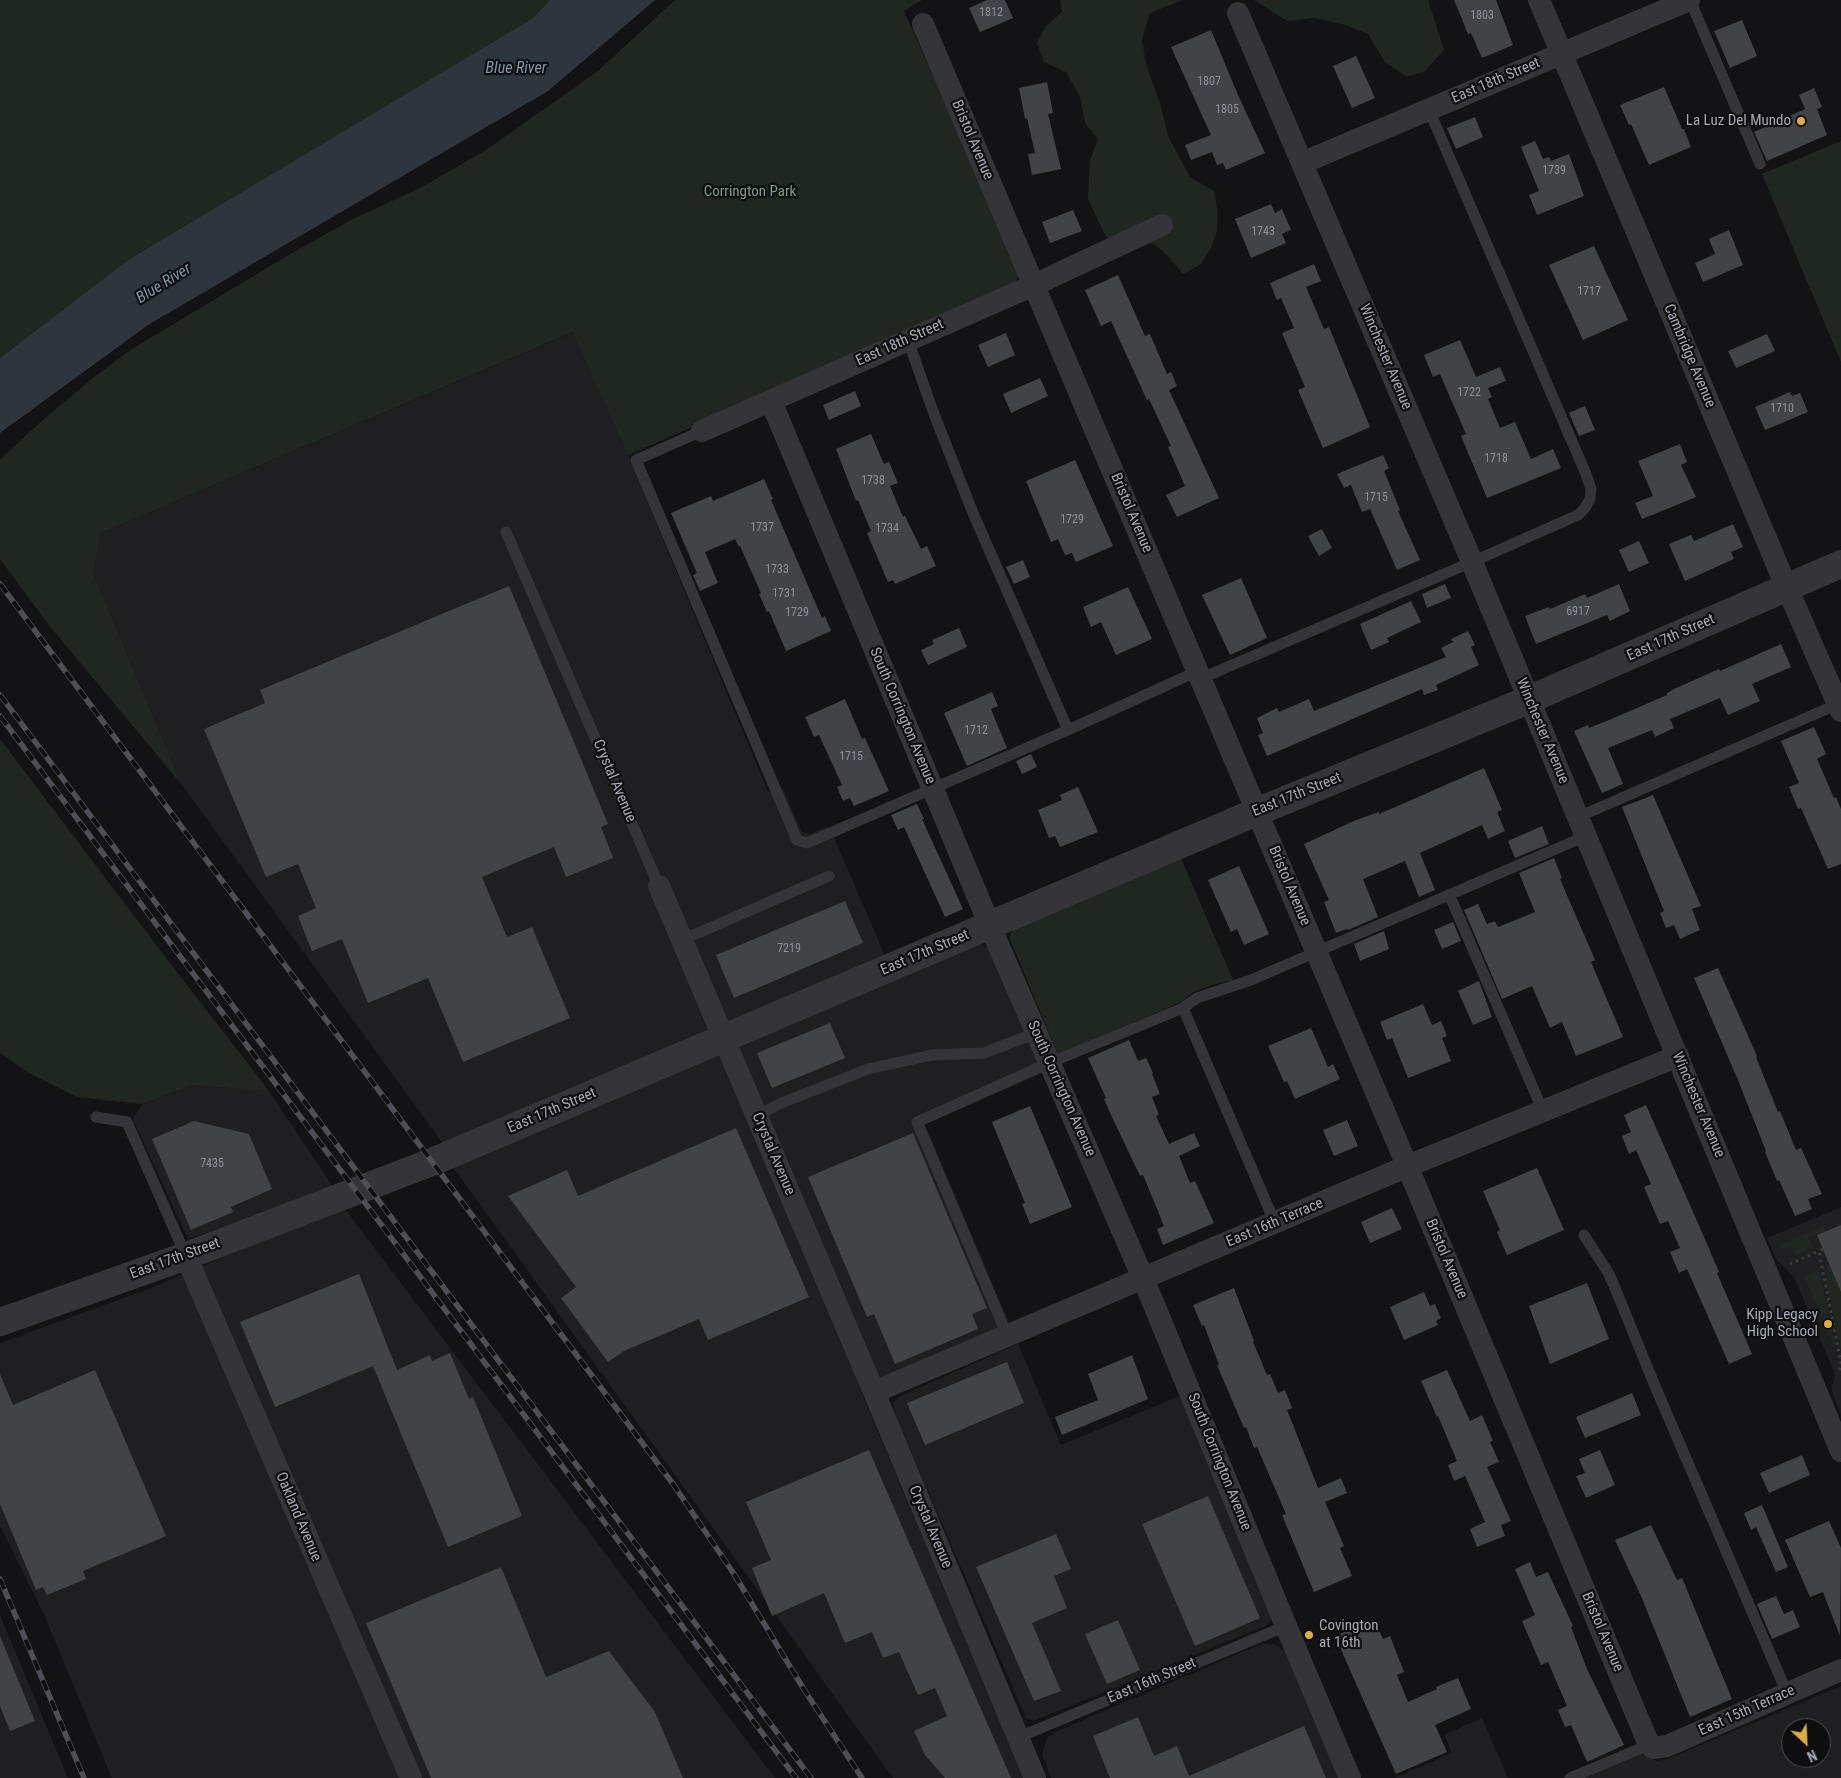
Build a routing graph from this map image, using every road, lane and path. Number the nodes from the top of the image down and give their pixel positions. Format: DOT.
graph roads {
  1 [pos="1539,0"];
  2 [pos="1689,0"];
  3 [pos="1238,12"];
  4 [pos="922,24"];
  5 [pos="1561,54"];
  6 [pos="1429,110"];
  7 [pos="1302,163"];
  8 [pos="1760,164"];
  9 [pos="1162,225"];
  10 [pos="1034,284"];
  11 [pos="908,340"];
  12 [pos="771,401"];
  13 [pos="702,431"];
  14 [pos="506,532"];
  15 [pos="1472,562"];
  16 [pos="1841,564"];
  17 [pos="1787,587"];
  18 [pos="1200,675"];
  19 [pos="1528,700"];
  20 [pos="1839,707"];
  21 [pos="1068,730"];
  22 [pos="933,789"];
  23 [pos="1258,811"];
  24 [pos="1582,826"];
  25 [pos="829,876"];
  26 [pos="659,886"];
  27 [pos="1449,894"];
  28 [pos="990,926"];
  29 [pos="682,940"];
  30 [pos="1316,950"];
  31 [pos="1184,1008"];
  32 [pos="1036,1033"];
  33 [pos="724,1038"];
  34 [pos="1678,1056"];
  35 [pos="1049,1062"];
  36 [pos="1543,1111"];
  37 [pos="757,1116"];
  38 [pos="96,1117"];
  39 [pos="1408,1166"];
  40 [pos="1275,1223"];
  41 [pos="1584,1235"];
  42 [pos="1823,1250"];
  43 [pos="1819,1252"];
  44 [pos="186,1256"];
  45 [pos="1790,1264"];
  46 [pos="1143,1278"];
  47 [pos="0,1322"];
  48 [pos="1007,1335"];
  49 [pos="1839,1372"];
  50 [pos="874,1392"];
  51 [pos="1835,1420"];
  52 [pos="1841,1451"];
  53 [pos="1286,1626"];
  54 [pos="1841,1670"];
  55 [pos="1787,1693"];
  56 [pos="1019,1737"];
  57 [pos="1652,1746"];
  58 [pos="411,1778"];
  59 [pos="1035,1778"];
  60 [pos="1350,1778"];
  61 [pos="1570,1778"];
  1 -- 5 [label="street, Cambridge Avenue"];
  2 -- 5 [label="street, East 18th Street"];
  2 -- 8 [label="lane"];
  3 -- 7 [label="street, Winchester Avenue"];
  4 -- 10 [label="street, Bristol Avenue"];
  5 -- 6 [label="street, East 18th Street"];
  5 -- 17 [label="street, Cambridge Avenue"];
  6 -- 7 [label="street, East 18th Street"];
  6 -- 15 [label="lane"];
  7 -- 15 [label="street, Winchester Avenue"];
  9 -- 10 [label="street, East 18th Street"];
  10 -- 11 [label="street, East 18th Street"];
  10 -- 18 [label="street, Bristol Avenue"];
  11 -- 12 [label="street, East 18th Street"];
  11 -- 21 [label="lane"];
  12 -- 13 [label="street, East 18th Street"];
  12 -- 22 [label="street, South Corrington Avenue"];
  13 -- 22 [label="lane, East 18th Street"];
  14 -- 26 [label="lane, Crystal Avenue"];
  15 -- 18 [label="lane"];
  15 -- 19 [label="street, Winchester Avenue"];
  16 -- 17 [label="street, East 17th Street"];
  17 -- 19 [label="street, East 17th Street"];
  17 -- 20 [label="street, Cambridge Avenue"];
  18 -- 21 [label="lane"];
  18 -- 23 [label="street, Bristol Avenue"];
  19 -- 23 [label="street, East 17th Street"];
  19 -- 24 [label="street, Winchester Avenue"];
  20 -- 24 [label="lane"];
  21 -- 22 [label="lane"];
  22 -- 28 [label="street, South Corrington Avenue"];
  23 -- 28 [label="street, East 17th Street"];
  23 -- 30 [label="street, Bristol Avenue"];
  24 -- 27 [label="lane"];
  24 -- 34 [label="street, Winchester Avenue"];
  25 -- 29 [label="lane"];
  26 -- 29 [label="street, Crystal Avenue"];
  27 -- 30 [label="lane"];
  27 -- 36 [label="lane"];
  28 -- 32 [label="street, South Corrington Avenue"];
  28 -- 33 [label="street, East 17th Street"];
  29 -- 33 [label="street, Crystal Avenue"];
  30 -- 31 [label="lane"];
  30 -- 39 [label="street, Bristol Avenue"];
  31 -- 35 [label="lane"];
  31 -- 40 [label="lane"];
  32 -- 35 [label="street, South Corrington Avenue"];
  32 -- 37 [label="lane"];
  33 -- 37 [label="street, Crystal Avenue"];
  33 -- 44 [label="street, East 17th Street"];
  34 -- 36 [label="street, East 16th Terrace"];
  34 -- 51 [label="street, Winchester Avenue"];
  35 -- 46 [label="street, South Corrington Avenue"];
  35 -- 48 [label="lane"];
  36 -- 39 [label="street, East 16th Terrace"];
  37 -- 50 [label="street, Crystal Avenue"];
  38 -- 44 [label="lane"];
  39 -- 40 [label="street, East 16th Terrace"];
  39 -- 57 [label="street, Bristol Avenue"];
  40 -- 46 [label="street, East 16th Terrace"];
  41 -- 55 [label="lane"];
  42 -- 43 [label="path"];
  43 -- 45 [label="path"];
  43 -- 49 [label="path"];
  44 -- 47 [label="street, East 17th Street"];
  44 -- 58 [label="street, Oakland Avenue"];
  46 -- 48 [label="street, East 16th Terrace"];
  46 -- 53 [label="street, South Corrington Avenue"];
  48 -- 50 [label="street, East 16th Terrace"];
  50 -- 56 [label="street, Crystal Avenue"];
  51 -- 52 [label="street, Winchester Avenue"];
  53 -- 56 [label="lane, East 16th Street"];
  53 -- 60 [label="street, South Corrington Avenue"];
  54 -- 55 [label="street, East 15th Terrace"];
  55 -- 57 [label="street, East 15th Terrace"];
  56 -- 59 [label="street, Crystal Avenue"];
  57 -- 61 [label="lane"];
}
